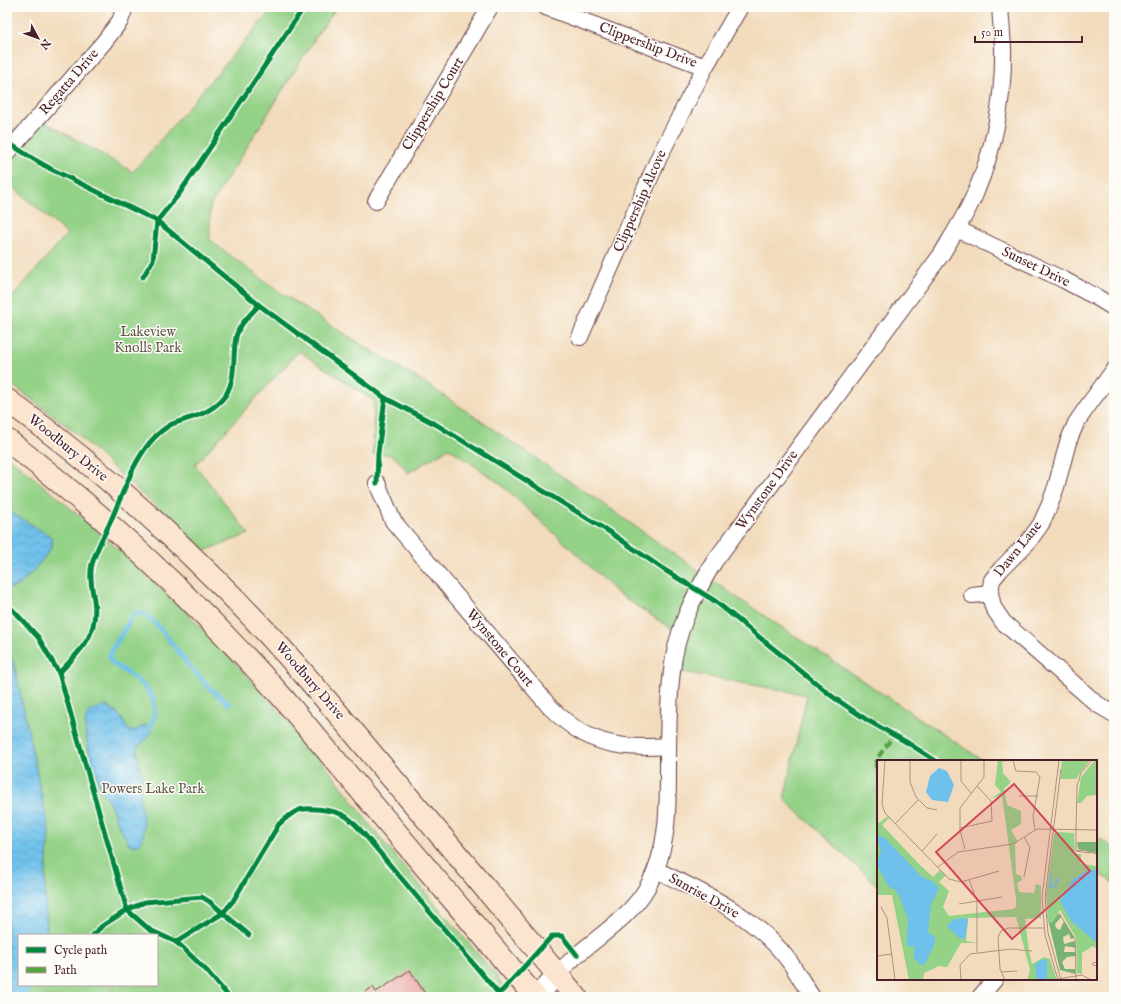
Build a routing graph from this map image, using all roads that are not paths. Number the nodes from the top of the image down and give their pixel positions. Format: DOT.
graph roads {
  1 [pos="125,7"];
  2 [pos="490,7"];
  3 [pos="546,7"];
  4 [pos="740,7"];
  5 [pos="1000,7"];
  6 [pos="705,67"];
  7 [pos="7,153"];
  8 [pos="376,201"];
  9 [pos="957,229"];
  10 [pos="1114,308"];
  11 [pos="580,337"];
  12 [pos="1114,370"];
  13 [pos="7,400"];
  14 [pos="7,440"];
  15 [pos="377,483"];
  16 [pos="990,593"];
  17 [pos="972,595"];
  18 [pos="1114,714"];
  19 [pos="668,746"];
  20 [pos="656,870"];
  21 [pos="558,974"];
  22 [pos="994,980"];
  23 [pos="536,997"];
  24 [pos="576,997"];
  25 [pos="812,997"];
  26 [pos="980,997"];
  1 -- 7 [label="street, Regatta Drive"];
  2 -- 8 [label="street, Clippership Court"];
  3 -- 6 [label="street, Clippership Drive"];
  4 -- 6 [label="street, Clippership Alcove"];
  5 -- 9 [label="street, Wynstone Drive"];
  6 -- 11 [label="street, Clippership Alcove"];
  9 -- 10 [label="street, Sunset Drive"];
  9 -- 19 [label="street, Wynstone Drive"];
  12 -- 16 [label="street, Dawn Lane"];
  13 -- 21 [label="main road, Woodbury Drive"];
  14 -- 23 [label="main road"];
  15 -- 19 [label="street, Wynstone Court"];
  16 -- 17 [label="street"];
  16 -- 18 [label="street, Dawn Lane"];
  19 -- 20 [label="street, Wynstone Drive"];
  20 -- 21 [label="street, Wynstone Drive"];
  20 -- 25 [label="street, Sunrise Drive"];
  21 -- 23 [label="street"];
  21 -- 24 [label="main road, Woodbury Drive"];
  22 -- 26 [label="street"];
}
